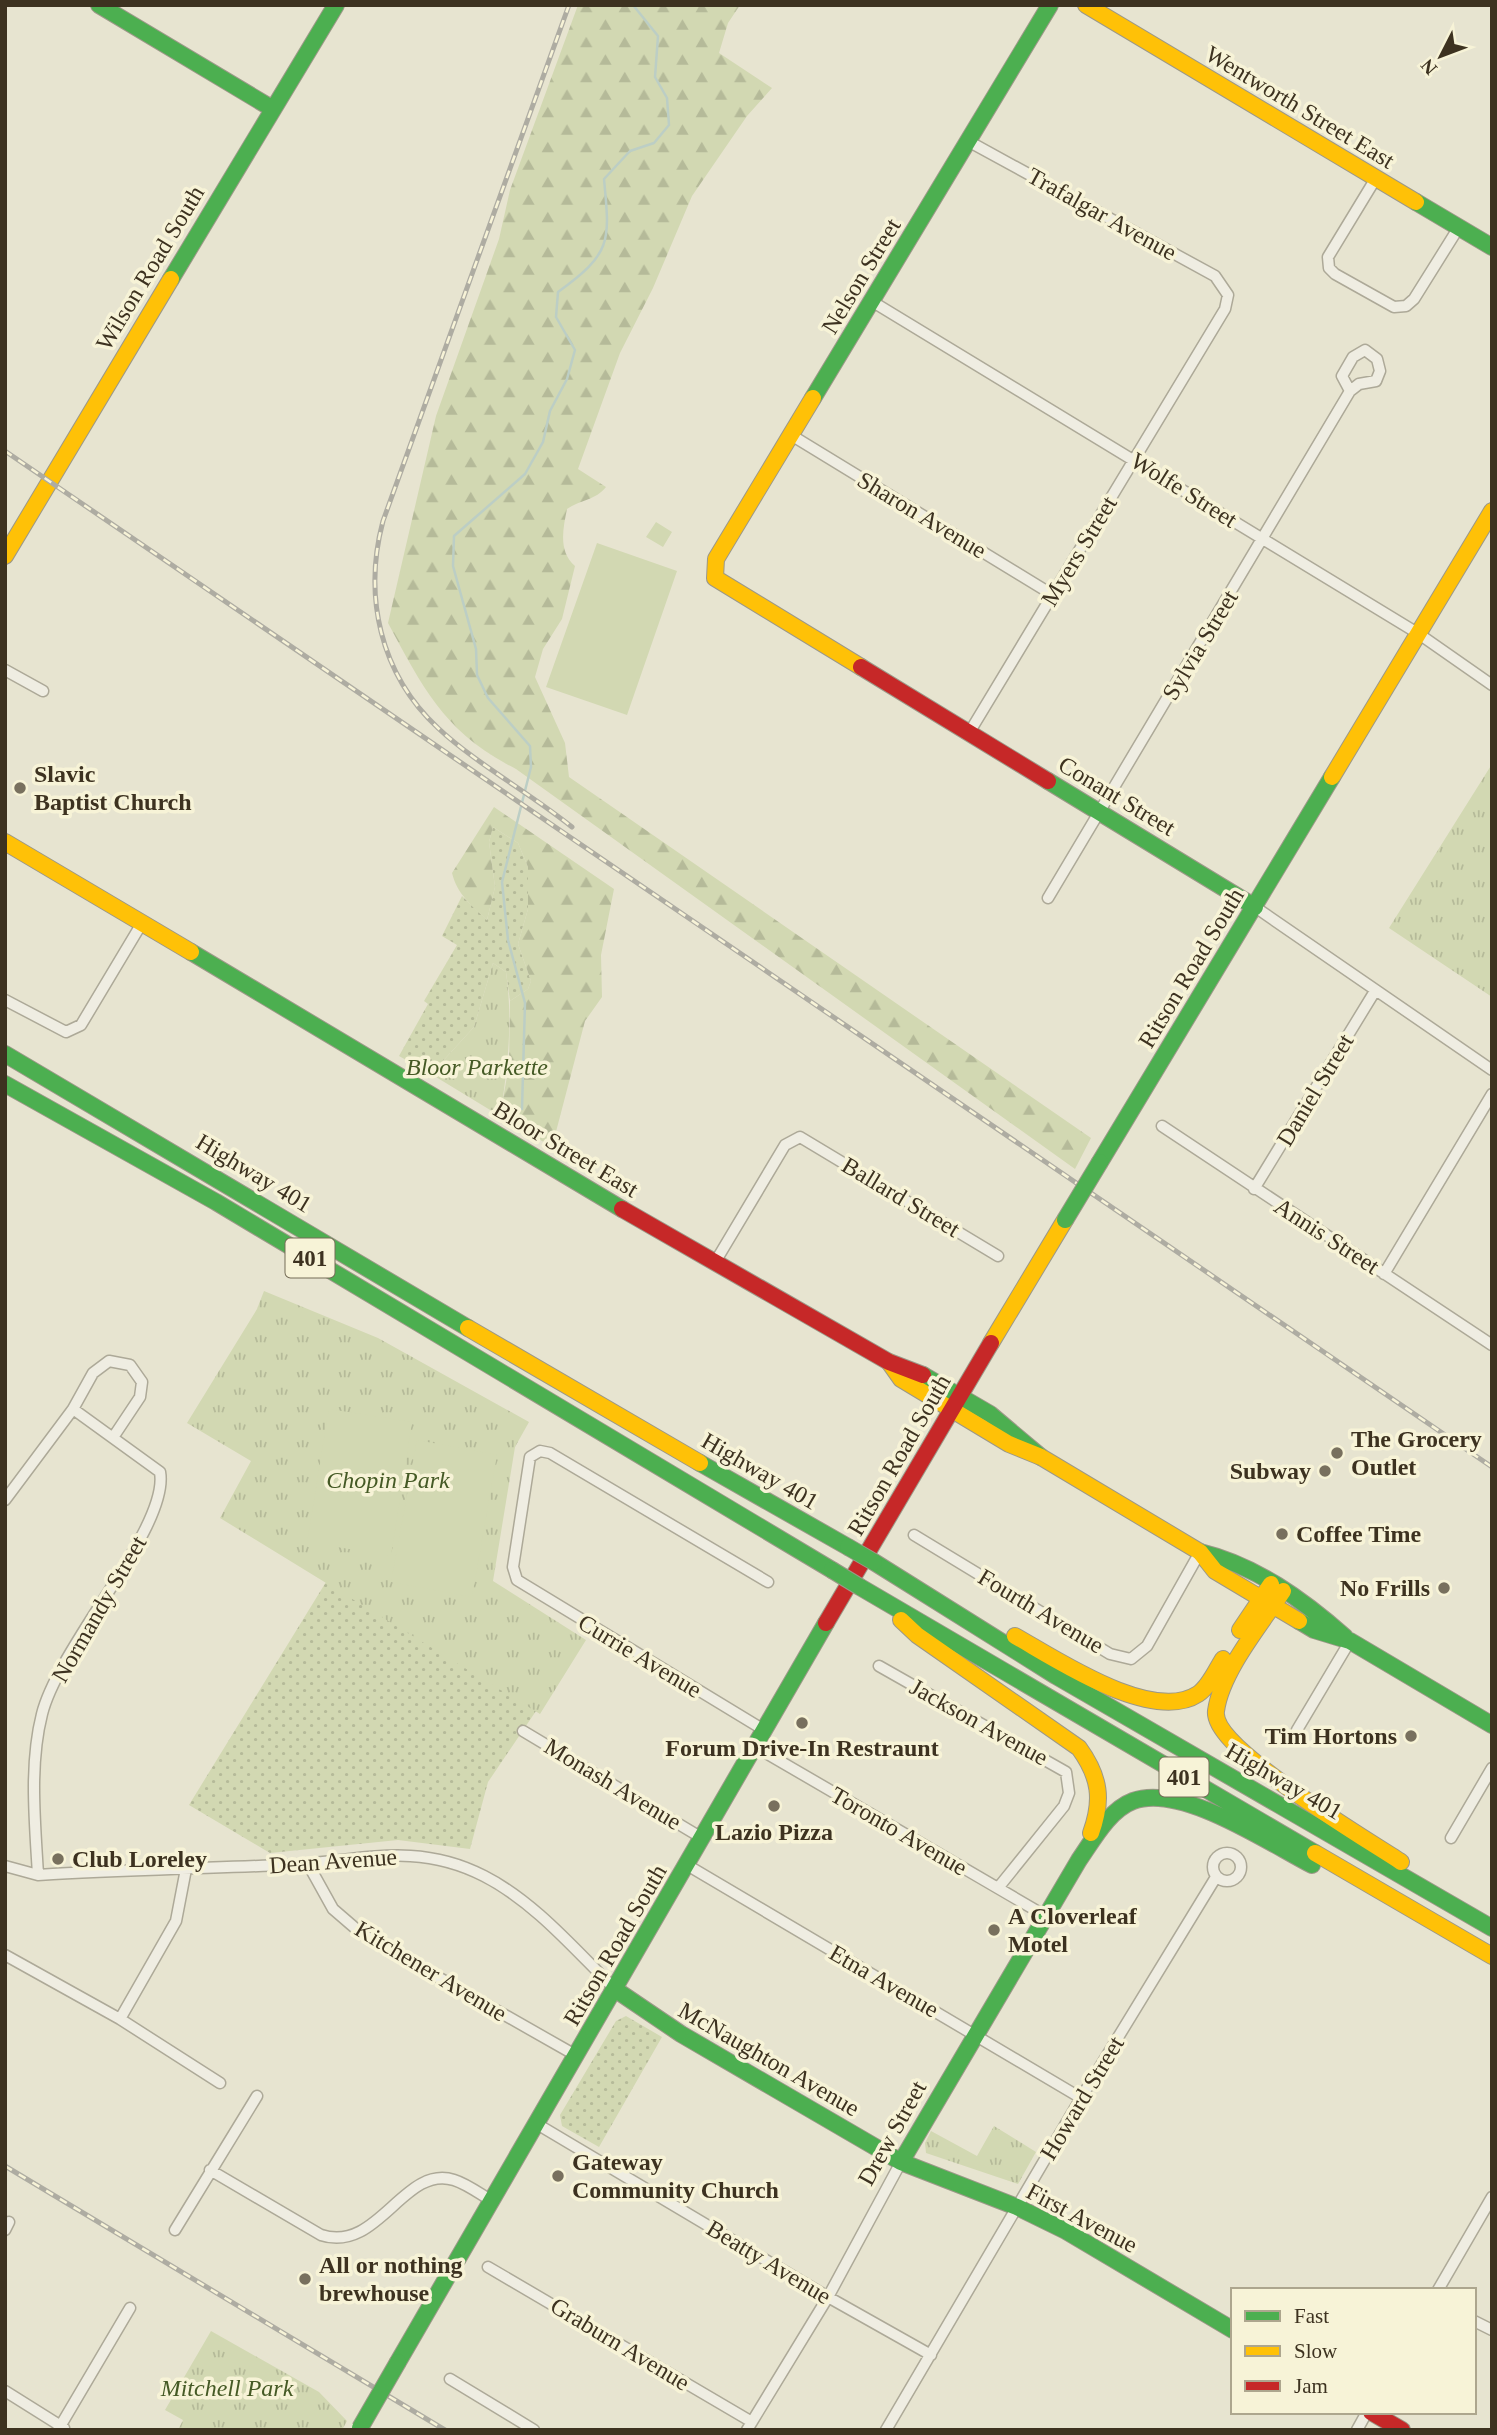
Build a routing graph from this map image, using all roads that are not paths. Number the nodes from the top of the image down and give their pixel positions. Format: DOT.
graph roads {
  1 [pos="99,5"];
  2 [pos="336,5"];
  3 [pos="1050,5"];
  4 [pos="1086,5"];
  5 [pos="272,109"];
  6 [pos="968,141"];
  7 [pos="1376,178"];
  8 [pos="1459,228"];
  9 [pos="1492,247"];
  10 [pos="1228,295"];
  11 [pos="873,302"];
  12 [pos="1350,391"];
  13 [pos="791,435"];
  14 [pos="1135,460"];
  15 [pos="1492,510"];
  16 [pos="1263,539"];
  17 [pos="5,556"];
  18 [pos="713,572"];
  19 [pos="1053,595"];
  20 [pos="1419,634"];
  21 [pos="5,670"];
  22 [pos="1492,685"];
  23 [pos="43,691"];
  24 [pos="969,733"];
  25 [pos="1099,812"];
  26 [pos="5,842"];
  27 [pos="1048,898"];
  28 [pos="1255,907"];
  29 [pos="142,923"];
  30 [pos="1375,991"];
  31 [pos="5,1000"];
  32 [pos="5,1054"];
  33 [pos="1492,1070"];
  34 [pos="5,1084"];
  35 [pos="1492,1094"];
  36 [pos="1162,1126"];
  37 [pos="1254,1189"];
  38 [pos="998,1256"];
  39 [pos="714,1264"];
  40 [pos="1384,1274"];
  41 [pos="1492,1345"];
  42 [pos="955,1403"];
  43 [pos="73,1409"];
  44 [pos="114,1436"];
  45 [pos="5,1500"];
  46 [pos="914,1535"];
  47 [pos="1200,1552"];
  48 [pos="908,1582"];
  49 [pos="768,1583"];
  50 [pos="1277,1588"];
  51 [pos="877,1597"];
  52 [pos="1266,1602"];
  53 [pos="1350,1641"];
  54 [pos="879,1666"];
  55 [pos="1492,1725"];
  56 [pos="764,1730"];
  57 [pos="1297,1730"];
  58 [pos="523,1731"];
  59 [pos="754,1746"];
  60 [pos="1492,1768"];
  61 [pos="702,1838"];
  62 [pos="1451,1838"];
  63 [pos="1079,1860"];
  64 [pos="308,1864"];
  65 [pos="687,1865"];
  66 [pos="5,1866"];
  67 [pos="186,1869"];
  68 [pos="38,1875"];
  69 [pos="1216,1877"];
  70 [pos="998,1888"];
  71 [pos="1465,1913"];
  72 [pos="1044,1915"];
  73 [pos="1423,1917"];
  74 [pos="1492,1928"];
  75 [pos="5,1955"];
  76 [pos="1492,1956"];
  77 [pos="616,1990"];
  78 [pos="120,2019"];
  79 [pos="975,2034"];
  80 [pos="577,2056"];
  81 [pos="220,2082"];
  82 [pos="257,2096"];
  83 [pos="1081,2098"];
  84 [pos="537,2124"];
  85 [pos="901,2162"];
  86 [pos="211,2170"];
  87 [pos="1492,2197"];
  88 [pos="492,2201"];
  89 [pos="1017,2207"];
  90 [pos="175,2230"];
  91 [pos="488,2267"];
  92 [pos="1439,2288"];
  93 [pos="828,2297"];
  94 [pos="130,2308"];
  95 [pos="1476,2322"];
  96 [pos="1231,2329"];
  97 [pos="1492,2330"];
  98 [pos="931,2354"];
  99 [pos="450,2379"];
  100 [pos="5,2391"];
  101 [pos="1368,2414"];
  102 [pos="1373,2414"];
  103 [pos="749,2426"];
  104 [pos="62,2428"];
  105 [pos="359,2429"];
  106 [pos="534,2430"];
  107 [pos="886,2430"];
  108 [pos="1357,2430"];
  109 [pos="1402,2430"];
  1 -- 5 [label="main road"];
  2 -- 5 [label="main road, Wilson Road South"];
  3 -- 6 [label="main road, Nelson Street"];
  4 -- 7 [label="main road, Wentworth Street East"];
  5 -- 17 [label="main road, Wilson Road South"];
  6 -- 10 [label="street, Trafalgar Avenue"];
  6 -- 11 [label="main road, Nelson Street"];
  7 -- 8 [label="main road, Wentworth Street East"];
  7 -- 8 [label="street"];
  8 -- 9 [label="main road, Wentworth Street East"];
  10 -- 14 [label="street, Myers Street"];
  11 -- 13 [label="main road, Nelson Street"];
  11 -- 14 [label="street, Wolfe Street"];
  12 -- 16 [label="street, Sylvia Street"];
  13 -- 18 [label="main road, Nelson Street"];
  13 -- 19 [label="street, Sharon Avenue"];
  14 -- 16 [label="street, Wolfe Street"];
  14 -- 19 [label="street, Myers Street"];
  15 -- 20 [label="main road, Ritson Road South"];
  16 -- 20 [label="street, Wolfe Street"];
  16 -- 25 [label="street, Sylvia Street"];
  18 -- 24 [label="main road, Conant Street"];
  19 -- 24 [label="street, Myers Street"];
  20 -- 22 [label="street, Wolfe Street"];
  20 -- 28 [label="main road, Ritson Road South"];
  21 -- 23 [label="street"];
  24 -- 25 [label="main road, Conant Street"];
  25 -- 27 [label="street, Sylvia Street"];
  25 -- 28 [label="main road, Conant Street"];
  26 -- 29 [label="main road, Bloor Street East"];
  28 -- 30 [label="street, Conant Street"];
  28 -- 42 [label="main road, Ritson Road South, bridge"];
  29 -- 31 [label="street"];
  29 -- 39 [label="main road, Bloor Street East"];
  30 -- 33 [label="street, Conant Street"];
  30 -- 37 [label="street, Daniel Street"];
  32 -- 48 [label="main road, Highway 401 / 401, bridge"];
  34 -- 51 [label="main road, Highway 401 / 401, bridge"];
  35 -- 40 [label="street"];
  36 -- 37 [label="street, Annis Street"];
  37 -- 40 [label="street, Annis Street"];
  38 -- 39 [label="street, Ballard Street"];
  39 -- 42 [label="main road, Bloor Street East"];
  40 -- 41 [label="street, Annis Street"];
  42 -- 47 [label="main road, Bloor Street East"];
  42 -- 56 [label="main road, Ritson Road South"];
  43 -- 44 [label="street"];
  43 -- 44 [label="street"];
  43 -- 45 [label="street"];
  44 -- 68 [label="street, Normandy Street"];
  46 -- 47 [label="street, Fourth Avenue"];
  47 -- 50 [label="main road, Bloor Street East"];
  47 -- 52 [label="main road, Bloor Street East"];
  48 -- 52 [label="main road"];
  48 -- 71 [label="main road, Highway 401 / 401"];
  49 -- 56 [label="street, Currie Avenue"];
  50 -- 52 [label="main road"];
  50 -- 53 [label="main road, Bloor Street East"];
  51 -- 63 [label="main road"];
  51 -- 73 [label="main road, Highway 401 / 401"];
  52 -- 53 [label="main road, Bloor Street East"];
  52 -- 71 [label="main road"];
  53 -- 55 [label="main road, Bloor Street East"];
  53 -- 57 [label="street"];
  54 -- 70 [label="street, Jackson Avenue"];
  56 -- 59 [label="main road, Ritson Road South"];
  58 -- 61 [label="street, Monash Avenue"];
  59 -- 61 [label="main road, Ritson Road South"];
  59 -- 70 [label="street, Toronto Avenue"];
  60 -- 62 [label="street"];
  61 -- 65 [label="main road, Ritson Road South"];
  63 -- 72 [label="main road, Drew Street"];
  63 -- 73 [label="main road"];
  64 -- 67 [label="street, Dean Avenue"];
  64 -- 77 [label="street, Dean Avenue"];
  64 -- 80 [label="street, Kitchener Avenue"];
  65 -- 77 [label="main road, Ritson Road South"];
  65 -- 79 [label="street, Etna Avenue"];
  66 -- 68 [label="street, Dean Avenue"];
  67 -- 68 [label="street, Dean Avenue"];
  67 -- 78 [label="street"];
  69 -- 83 [label="street, Howard Street"];
  70 -- 72 [label="street, Toronto Avenue"];
  71 -- 74 [label="main road, Highway 401 / 401"];
  72 -- 79 [label="main road, Drew Street"];
  73 -- 76 [label="main road, Highway 401 / 401"];
  75 -- 78 [label="street"];
  77 -- 80 [label="main road, Ritson Road South"];
  77 -- 85 [label="main road, McNaughton Avenue"];
  78 -- 81 [label="street"];
  79 -- 83 [label="street, Etna Avenue"];
  79 -- 85 [label="main road, Drew Street"];
  80 -- 84 [label="main road, Ritson Road South"];
  82 -- 86 [label="street"];
  83 -- 89 [label="street, Howard Street"];
  84 -- 88 [label="main road, Ritson Road South"];
  84 -- 93 [label="street, Beatty Avenue"];
  85 -- 89 [label="main road, First Avenue"];
  85 -- 93 [label="street, Drew Street"];
  86 -- 88 [label="street"];
  86 -- 90 [label="street"];
  87 -- 92 [label="street"];
  88 -- 105 [label="main road, Ritson Road South, bridge"];
  89 -- 96 [label="main road, First Avenue"];
  89 -- 98 [label="street, Howard Street"];
  91 -- 103 [label="street, Graburn Avenue"];
  93 -- 98 [label="street, Beatty Avenue"];
  93 -- 103 [label="street, Drew Street"];
  94 -- 104 [label="street"];
  95 -- 97 [label="street"];
  98 -- 107 [label="street, Howard Street"];
  99 -- 106 [label="street"];
  100 -- 104 [label="street"];
  101 -- 108 [label="street"];
  102 -- 109 [label="main road"];
}
